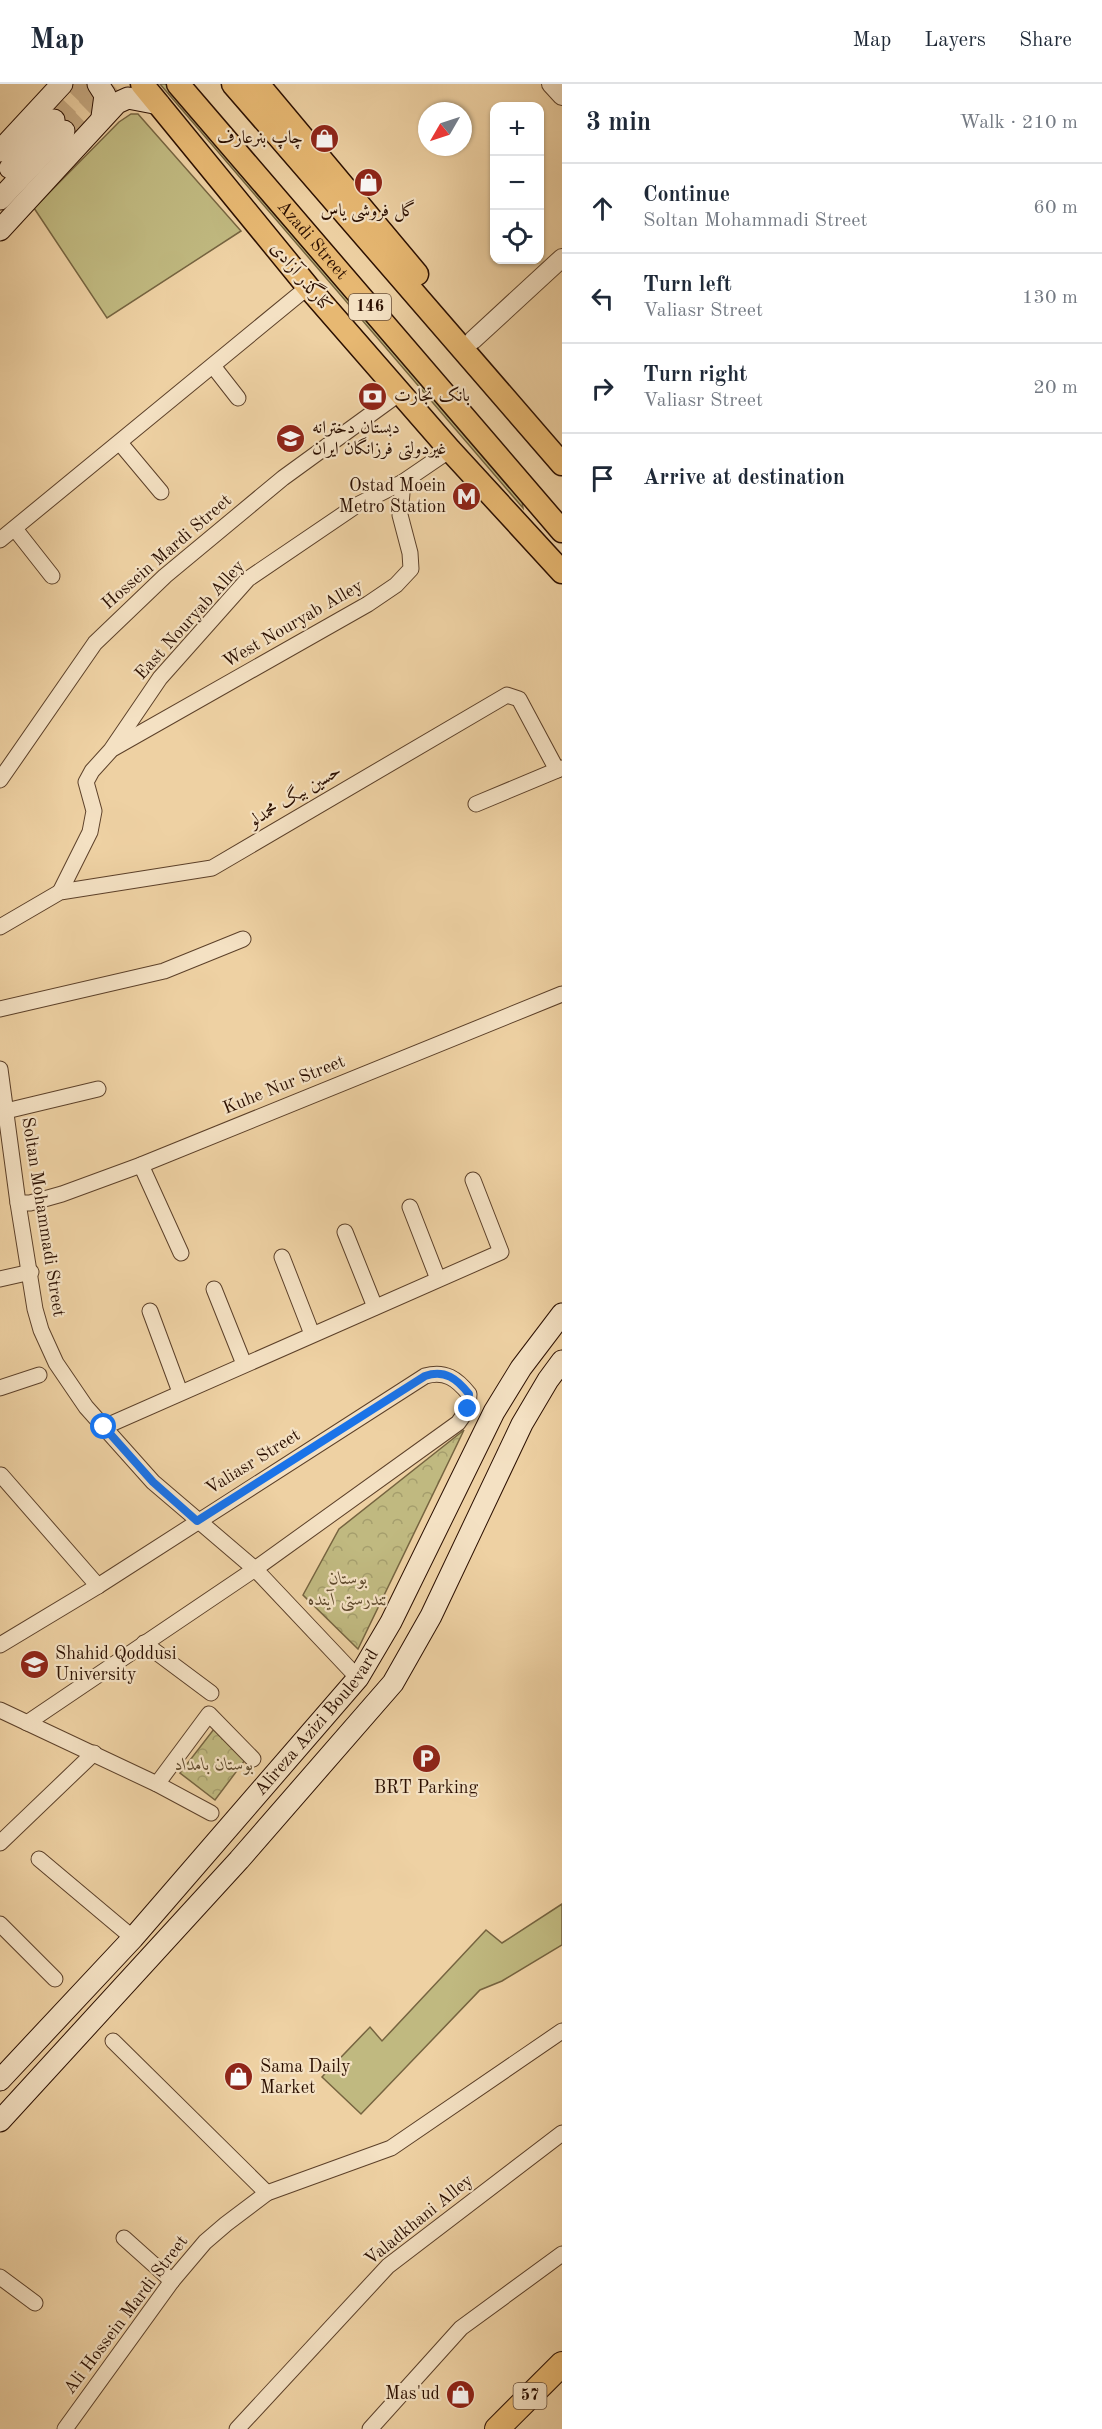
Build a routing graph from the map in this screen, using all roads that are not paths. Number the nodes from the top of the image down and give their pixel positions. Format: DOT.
graph roads {
  1 [pos="62,84"];
  2 [pos="99,84"];
  3 [pos="142,84"];
  4 [pos="178,84"];
  5 [pos="233,84"];
  6 [pos="258,84"];
  7 [pos="551,84"];
  8 [pos="562,96"];
  9 [pos="159,104"];
  10 [pos="102,117"];
  11 [pos="0,151"];
  12 [pos="0,178"];
  13 [pos="0,199"];
  14 [pos="0,230"];
  15 [pos="562,258"];
  16 [pos="308,287"];
  17 [pos="473,340"];
  18 [pos="213,366"];
  19 [pos="400,393"];
  20 [pos="238,398"];
  21 [pos="120,443"];
  22 [pos="450,450"];
  23 [pos="562,455"];
  24 [pos="562,464"];
  25 [pos="403,482"];
  26 [pos="161,492"];
  27 [pos="15,529"];
  28 [pos="562,531"];
  29 [pos="0,540"];
  30 [pos="562,572"];
  31 [pos="52,576"];
  32 [pos="111,750"];
  33 [pos="560,769"];
  34 [pos="0,780"];
  35 [pos="476,804"];
  36 [pos="60,892"];
  37 [pos="0,927"];
  38 [pos="243,939"];
  39 [pos="562,994"];
  40 [pos="0,1009"];
  41 [pos="0,1069"];
  42 [pos="98,1089"];
  43 [pos="6,1111"];
  44 [pos="141,1165"];
  45 [pos="473,1180"];
  46 [pos="18,1203"];
  47 [pos="410,1207"];
  48 [pos="345,1232"];
  49 [pos="181,1253"];
  50 [pos="282,1257"];
  51 [pos="31,1272"];
  52 [pos="0,1279"];
  53 [pos="438,1279"];
  54 [pos="214,1289"];
  55 [pos="375,1307"];
  56 [pos="150,1311"];
  57 [pos="562,1314"];
  58 [pos="312,1334"];
  59 [pos="562,1361"];
  60 [pos="244,1364"];
  61 [pos="39,1375"];
  62 [pos="0,1388"];
  63 [pos="180,1392"];
  64 [pos="104,1427"];
  65 [pos="1,1475"];
  66 [pos="457,1487"];
  67 [pos="486,1503"];
  68 [pos="197,1521"];
  69 [pos="255,1569"];
  70 [pos="98,1586"];
  71 [pos="144,1643"];
  72 [pos="0,1645"];
  73 [pos="358,1678"];
  74 [pos="211,1693"];
  75 [pos="381,1698"];
  76 [pos="0,1710"];
  77 [pos="27,1723"];
  78 [pos="94,1753"];
  79 [pos="253,1759"];
  80 [pos="157,1784"];
  81 [pos="211,1814"];
  82 [pos="0,1843"];
  83 [pos="39,1859"];
  84 [pos="0,1924"];
  85 [pos="133,1938"];
  86 [pos="55,1979"];
  87 [pos="559,2037"];
  88 [pos="113,2041"];
  89 [pos="0,2080"];
  90 [pos="0,2121"];
  91 [pos="562,2133"];
  92 [pos="267,2193"];
  93 [pos="123,2238"];
  94 [pos="562,2254"];
  95 [pos="0,2277"];
  96 [pos="172,2281"];
  97 [pos="35,2303"];
  98 [pos="562,2364"];
  99 [pos="64,2429"];
  100 [pos="237,2429"];
  101 [pos="370,2429"];
  102 [pos="497,2429"];
  1 -- 11 [label="main road"];
  2 -- 10 [label="main road"];
  3 -- 9 [label="main road, کنارگذر آزادی"];
  4 -- 28 [label="main road, Azadi Street / 146"];
  5 -- 24 [label="main road, 146"];
  6 -- 17 [label="main road"];
  7 -- 8 [label="street"];
  9 -- 10 [label="main road"];
  9 -- 16 [label="main road, کنارگذر آزادی"];
  10 -- 14 [label="main road"];
  12 -- 13 [label="main road"];
  15 -- 17 [label="street"];
  16 -- 18 [label="street"];
  16 -- 19 [label="main road, کنارگذر آزادی"];
  17 -- 23 [label="main road"];
  18 -- 20 [label="street"];
  18 -- 21 [label="street"];
  19 -- 22 [label="main road, کنارگذر آزادی"];
  19 -- 34 [label="street, Hossein Mardi Street"];
  21 -- 26 [label="street"];
  21 -- 27 [label="street"];
  22 -- 25 [label="street, East Nouryab Alley"];
  22 -- 30 [label="main road, کنارگذر آزادی"];
  25 -- 32 [label="street, East Nouryab Alley"];
  25 -- 32 [label="street, West Nouryab Alley"];
  27 -- 29 [label="street"];
  27 -- 31 [label="street"];
  32 -- 36 [label="street, East Nouryab Alley"];
  33 -- 35 [label="street"];
  33 -- 36 [label="street, حسین بیگ محمدلو"];
  36 -- 37 [label="street, حسین بیگ محمدلو"];
  38 -- 40 [label="street"];
  39 -- 44 [label="street, Kuhe Nur Street"];
  41 -- 43 [label="street, Soltan Mohammadi Street"];
  42 -- 43 [label="street"];
  43 -- 46 [label="street, Soltan Mohammadi Street"];
  44 -- 46 [label="street, Kuhe Nur Street"];
  44 -- 49 [label="street"];
  45 -- 53 [label="street"];
  46 -- 51 [label="street, Soltan Mohammadi Street"];
  47 -- 53 [label="street"];
  48 -- 55 [label="street"];
  50 -- 58 [label="street"];
  51 -- 52 [label="street"];
  51 -- 64 [label="street, Soltan Mohammadi Street"];
  53 -- 55 [label="street"];
  54 -- 60 [label="street"];
  55 -- 58 [label="street"];
  56 -- 63 [label="street"];
  57 -- 66 [label="main road, Alireza Azizi Boulevard"];
  58 -- 60 [label="street"];
  59 -- 67 [label="main road, Alireza Azizi Boulevard"];
  60 -- 63 [label="street"];
  61 -- 62 [label="street"];
  63 -- 64 [label="street"];
  64 -- 68 [label="street, Soltan Mohammadi Street"];
  65 -- 70 [label="street"];
  66 -- 67 [label="main road"];
  66 -- 73 [label="main road, Alireza Azizi Boulevard"];
  67 -- 75 [label="main road, Alireza Azizi Boulevard"];
  68 -- 69 [label="street, Soltan Mohammadi Street"];
  68 -- 69 [label="street, Valiasr Street"];
  68 -- 70 [label="street, Valiasr Street"];
  69 -- 71 [label="street"];
  69 -- 73 [label="street, Soltan Mohammadi Street"];
  70 -- 72 [label="street, Valiasr Street"];
  71 -- 74 [label="street"];
  71 -- 77 [label="street"];
  73 -- 75 [label="main road"];
  73 -- 85 [label="main road, Alireza Azizi Boulevard"];
  75 -- 90 [label="main road, Alireza Azizi Boulevard"];
  76 -- 77 [label="street"];
  77 -- 78 [label="street"];
  78 -- 80 [label="street"];
  78 -- 82 [label="street"];
  79 -- 80 [label="street"];
  80 -- 81 [label="street"];
  83 -- 85 [label="street"];
  84 -- 86 [label="street"];
  85 -- 89 [label="main road, Alireza Azizi Boulevard"];
  87 -- 92 [label="street, Ali Hossein Mardi Street"];
  88 -- 92 [label="street"];
  91 -- 100 [label="street, Valadkhani Alley"];
  92 -- 96 [label="street, Ali Hossein Mardi Street"];
  93 -- 96 [label="street"];
  94 -- 101 [label="street"];
  95 -- 97 [label="street"];
  96 -- 99 [label="street, Ali Hossein Mardi Street"];
  98 -- 102 [label="highway, 57"];
}
